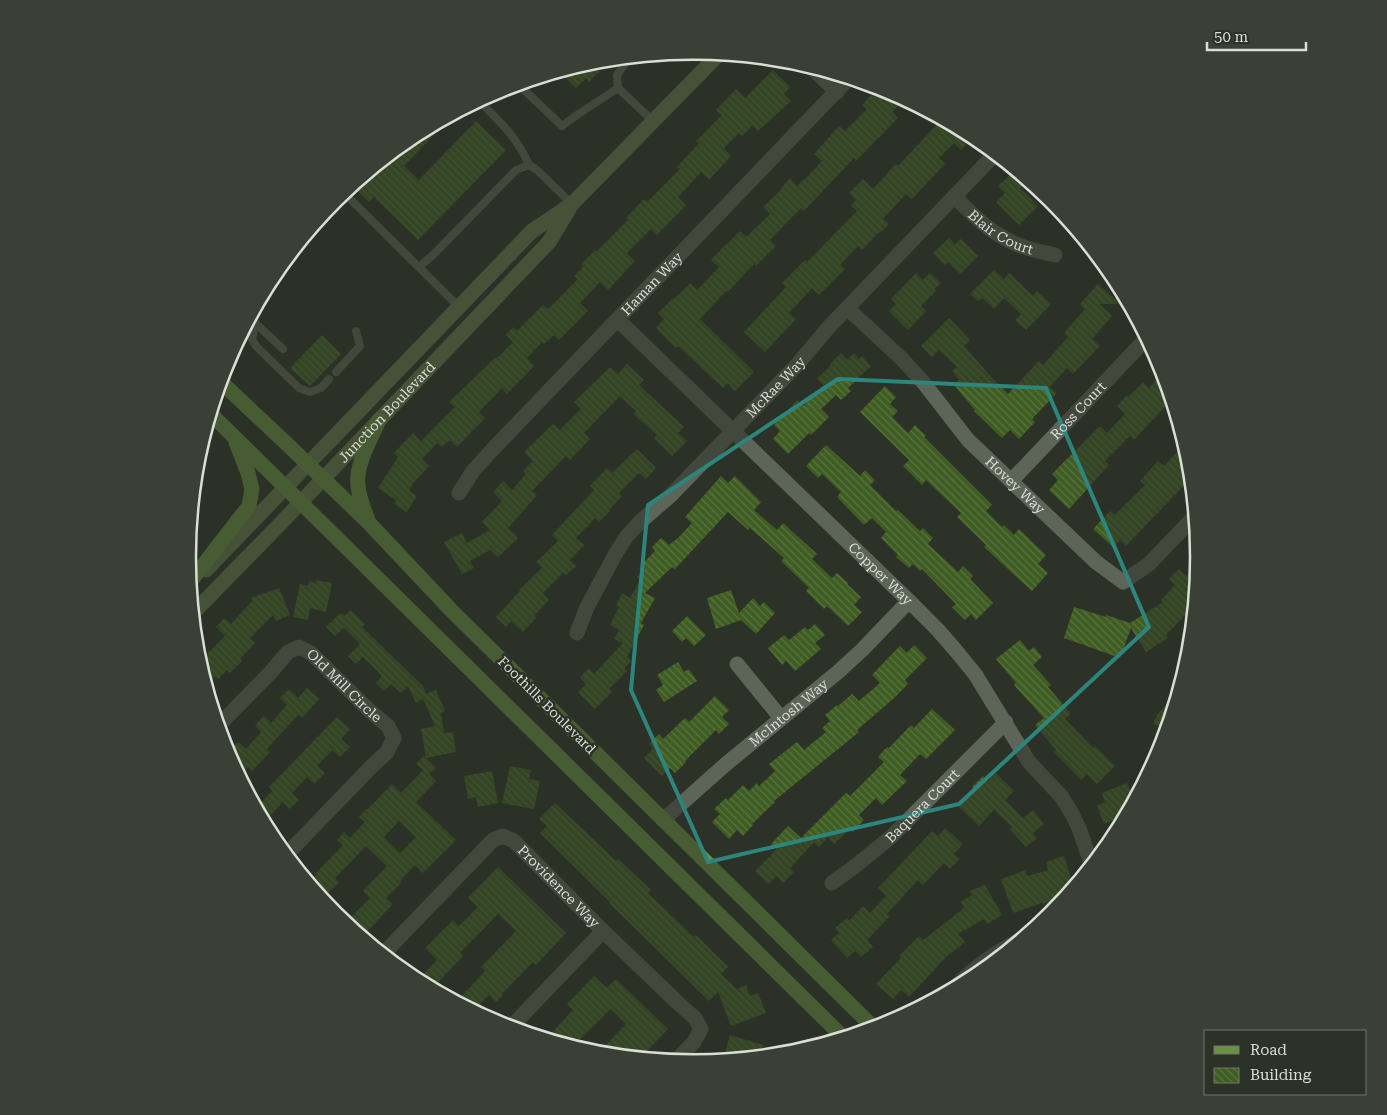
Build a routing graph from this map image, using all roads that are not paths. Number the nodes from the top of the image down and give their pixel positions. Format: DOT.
graph roads {
  1 [pos="713,61"];
  2 [pos="625,65"];
  3 [pos="821,77"];
  4 [pos="845,84"];
  5 [pos="618,88"];
  6 [pos="524,90"];
  7 [pos="837,92"];
  8 [pos="484,106"];
  9 [pos="653,121"];
  10 [pos="990,159"];
  11 [pos="529,165"];
  12 [pos="954,196"];
  13 [pos="350,198"];
  14 [pos="572,204"];
  15 [pos="1055,255"];
  16 [pos="419,266"];
  17 [pos="459,307"];
  18 [pos="847,308"];
  19 [pos="618,320"];
  20 [pos="255,323"];
  21 [pos="253,327"];
  22 [pos="356,331"];
  23 [pos="1142,343"];
  24 [pos="283,350"];
  25 [pos="336,372"];
  26 [pos="329,379"];
  27 [pos="226,387"];
  28 [pos="216,419"];
  29 [pos="380,420"];
  30 [pos="733,431"];
  31 [pos="233,436"];
  32 [pos="309,464"];
  33 [pos="323,478"];
  34 [pos="1012,480"];
  35 [pos="286,487"];
  36 [pos="459,493"];
  37 [pos="301,502"];
  38 [pos="1190,522"];
  39 [pos="369,523"];
  40 [pos="196,574"];
  41 [pos="197,579"];
  42 [pos="909,601"];
  43 [pos="199,607"];
  44 [pos="577,633"];
  45 [pos="737,664"];
  46 [pos="781,718"];
  47 [pos="223,721"];
  48 [pos="1006,722"];
  49 [pos="663,820"];
  50 [pos="291,849"];
  51 [pos="1089,858"];
  52 [pos="832,883"];
  53 [pos="603,931"];
  54 [pos="388,949"];
  55 [pos="516,1022"];
  56 [pos="869,1023"];
  57 [pos="839,1033"];
  58 [pos="682,1055"];
  1 -- 9 [label="main road, Junction Boulevard"];
  2 -- 5 [label="lane"];
  3 -- 7 [label="street"];
  4 -- 7 [label="street, Haman Way"];
  5 -- 6 [label="lane"];
  5 -- 9 [label="lane"];
  7 -- 19 [label="street, Haman Way"];
  8 -- 11 [label="lane"];
  9 -- 14 [label="main road, Junction Boulevard"];
  10 -- 12 [label="street, McRae Way"];
  11 -- 14 [label="lane"];
  11 -- 16 [label="lane"];
  12 -- 15 [label="street, Blair Court"];
  12 -- 18 [label="street, McRae Way"];
  13 -- 16 [label="lane"];
  14 -- 17 [label="main road, Junction Boulevard"];
  14 -- 29 [label="main road, Junction Boulevard"];
  16 -- 17 [label="lane"];
  17 -- 32 [label="main road, Junction Boulevard"];
  18 -- 30 [label="street, McRae Way"];
  18 -- 34 [label="street, Hovey Way"];
  19 -- 30 [label="street, Copper Way"];
  19 -- 36 [label="street, Haman Way"];
  20 -- 24 [label="lane"];
  21 -- 26 [label="lane"];
  22 -- 25 [label="lane"];
  23 -- 34 [label="street, Ross Court"];
  27 -- 32 [label="main road, Foothills Boulevard"];
  28 -- 31 [label="main road, Foothills Boulevard"];
  29 -- 33 [label="main road, Junction Boulevard"];
  29 -- 39 [label="main road"];
  30 -- 42 [label="street, Copper Way"];
  30 -- 44 [label="street, McRae Way"];
  31 -- 35 [label="main road, Foothills Boulevard"];
  31 -- 40 [label="main road"];
  32 -- 33 [label="main road, Foothills Boulevard"];
  32 -- 35 [label="main road, Junction Boulevard"];
  33 -- 37 [label="main road, Junction Boulevard"];
  33 -- 39 [label="main road, Foothills Boulevard"];
  34 -- 38 [label="street, Hovey Way"];
  35 -- 37 [label="main road, Foothills Boulevard"];
  35 -- 41 [label="main road, Junction Boulevard"];
  37 -- 43 [label="main road, Junction Boulevard"];
  37 -- 57 [label="main road, Foothills Boulevard"];
  39 -- 49 [label="main road, Foothills Boulevard"];
  42 -- 46 [label="street, McIntosh Way"];
  42 -- 48 [label="street, Copper Way"];
  45 -- 46 [label="street"];
  46 -- 49 [label="street, McIntosh Way"];
  47 -- 50 [label="street, Old Mill Circle"];
  48 -- 51 [label="street, Copper Way"];
  48 -- 52 [label="street, Baquera Court"];
  49 -- 56 [label="main road, Foothills Boulevard"];
  53 -- 54 [label="street, Providence Way"];
  53 -- 55 [label="street"];
  53 -- 58 [label="street, Providence Way"];
}
